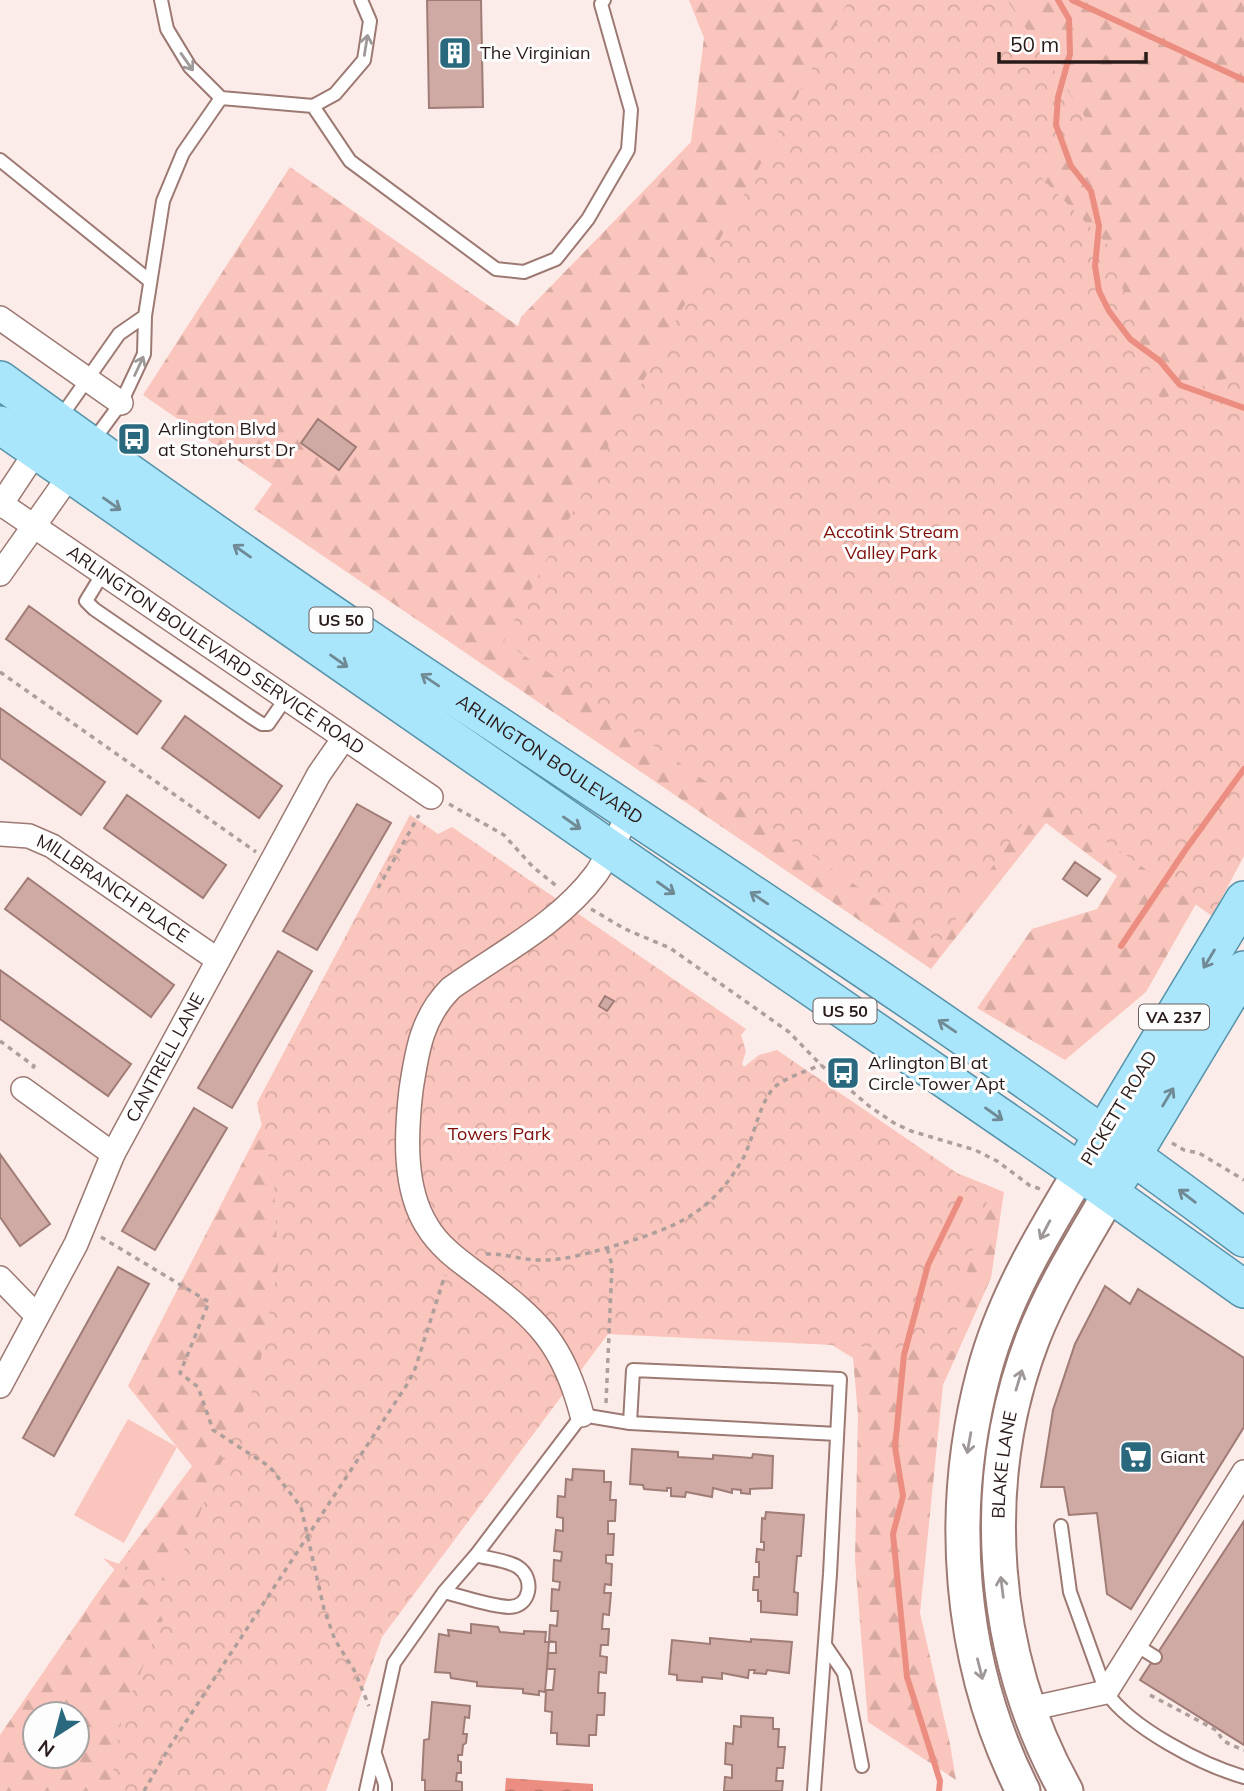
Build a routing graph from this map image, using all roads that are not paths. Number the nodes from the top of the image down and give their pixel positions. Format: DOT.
graph roads {
  1 [pos="160,0"];
  2 [pos="361,0"];
  3 [pos="604,0"];
  4 [pos="221,98"];
  5 [pos="313,106"];
  6 [pos="0,160"];
  7 [pos="150,282"];
  8 [pos="145,316"];
  9 [pos="0,318"];
  10 [pos="88,379"];
  11 [pos="0,380"];
  12 [pos="121,403"];
  13 [pos="58,421"];
  14 [pos="0,425"];
  15 [pos="91,444"];
  16 [pos="36,451"];
  17 [pos="70,475"];
  18 [pos="0,504"];
  19 [pos="35,527"];
  20 [pos="103,573"];
  21 [pos="0,574"];
  22 [pos="286,698"];
  23 [pos="344,738"];
  24 [pos="426,805"];
  25 [pos="630,812"];
  26 [pos="0,834"];
  27 [pos="610,849"];
  28 [pos="1244,900"];
  29 [pos="218,960"];
  30 [pos="1244,970"];
  31 [pos="23,1089"];
  32 [pos="1118,1145"];
  33 [pos="113,1154"];
  34 [pos="1080,1172"];
  35 [pos="1110,1193"];
  36 [pos="1244,1238"];
  37 [pos="0,1278"];
  38 [pos="1244,1289"];
  39 [pos="37,1316"];
  40 [pos="0,1386"];
  41 [pos="582,1415"];
  42 [pos="631,1423"];
  43 [pos="837,1434"];
  44 [pos="1244,1473"];
  45 [pos="1061,1526"];
  46 [pos="476,1555"];
  47 [pos="444,1592"];
  48 [pos="825,1645"];
  49 [pos="1106,1692"];
  50 [pos="1029,1709"];
  51 [pos="374,1753"];
  52 [pos="862,1766"];
  53 [pos="1244,1777"];
  54 [pos="366,1791"];
  55 [pos="385,1791"];
  56 [pos="814,1791"];
  57 [pos="1023,1791"];
  58 [pos="1066,1791"];
  1 -- 4 [label="lane, one-way"];
  5 -- 2 [label="lane, one-way"];
  3 -- 5 [label="lane"];
  4 -- 5 [label="lane"];
  4 -- 7 [label="lane"];
  6 -- 7 [label="lane"];
  7 -- 8 [label="lane"];
  8 -- 10 [label="lane"];
  12 -- 8 [label="lane, one-way"];
  9 -- 10 [label="street"];
  10 -- 12 [label="street"];
  10 -- 13 [label="lane"];
  11 -- 13 [label="main road, ARLINGTON BOULEVARD / US 50"];
  12 -- 15 [label="lane"];
  13 -- 15 [label="main road, ARLINGTON BOULEVARD / US 50"];
  13 -- 16 [label="street"];
  14 -- 16 [label="main road, US 50"];
  15 -- 17 [label="street"];
  25 -- 15 [label="main road, ARLINGTON BOULEVARD / US 50, one-way"];
  16 -- 17 [label="main road, US 50"];
  16 -- 18 [label="street"];
  17 -- 19 [label="street"];
  17 -- 27 [label="main road, US 50, one-way"];
  18 -- 19 [label="street, ARLINGTON BOULEVARD SERVICE ROAD"];
  19 -- 20 [label="street, ARLINGTON BOULEVARD SERVICE ROAD"];
  19 -- 21 [label="street"];
  20 -- 22 [label="street, ARLINGTON BOULEVARD SERVICE ROAD"];
  20 -- 22 [label="lane"];
  22 -- 23 [label="street, ARLINGTON BOULEVARD SERVICE ROAD"];
  23 -- 24 [label="street, ARLINGTON BOULEVARD SERVICE ROAD"];
  23 -- 29 [label="street, CANTRELL LANE"];
  25 -- 27 [label="street"];
  32 -- 25 [label="main road, ARLINGTON BOULEVARD / US 50, one-way"];
  26 -- 29 [label="street, MILLBRANCH PLACE"];
  27 -- 34 [label="main road, US 50, one-way"];
  27 -- 41 [label="street"];
  28 -- 32 [label="main road, PICKETT ROAD / VA 237, one-way"];
  29 -- 33 [label="street, CANTRELL LANE"];
  32 -- 30 [label="main road, PICKETT ROAD / VA 237, one-way"];
  31 -- 33 [label="street"];
  32 -- 34 [label="main road, PICKETT ROAD / VA 237"];
  32 -- 35 [label="main road, BLAKE LANE"];
  36 -- 32 [label="main road, US 50, one-way"];
  33 -- 39 [label="street, CANTRELL LANE"];
  34 -- 35 [label="main road, US 50"];
  34 -- 57 [label="main road, BLAKE LANE, one-way"];
  35 -- 38 [label="main road, US 50"];
  50 -- 35 [label="main road, BLAKE LANE, one-way"];
  37 -- 39 [label="street"];
  39 -- 40 [label="street, CANTRELL LANE"];
  41 -- 42 [label="lane"];
  41 -- 46 [label="lane"];
  42 -- 43 [label="lane"];
  42 -- 43 [label="lane"];
  43 -- 48 [label="lane"];
  44 -- 49 [label="street"];
  45 -- 49 [label="lane"];
  46 -- 47 [label="lane"];
  46 -- 47 [label="lane"];
  47 -- 51 [label="lane"];
  48 -- 52 [label="lane"];
  48 -- 56 [label="lane"];
  49 -- 50 [label="street"];
  49 -- 53 [label="lane"];
  50 -- 58 [label="main road, BLAKE LANE"];
  51 -- 54 [label="lane"];
  51 -- 55 [label="lane"];
}
